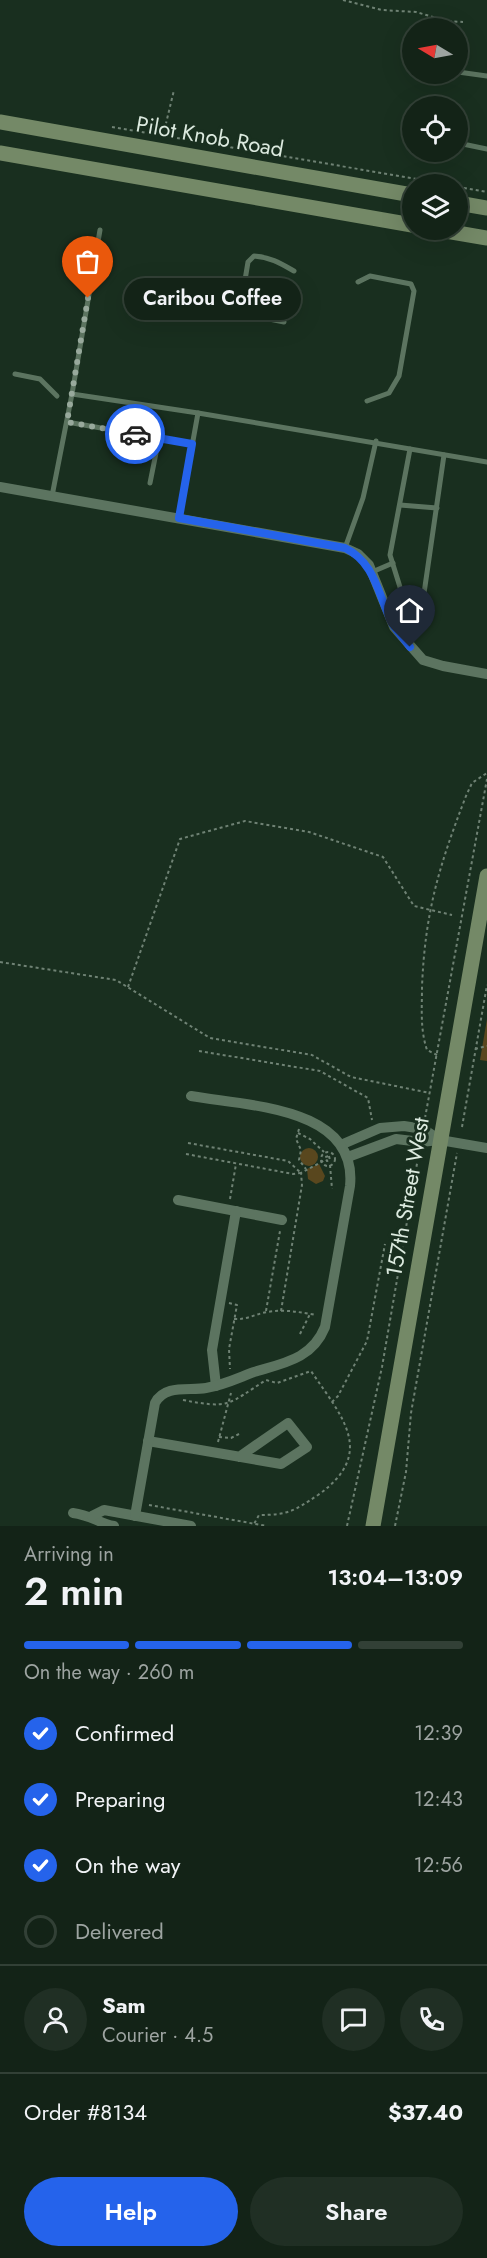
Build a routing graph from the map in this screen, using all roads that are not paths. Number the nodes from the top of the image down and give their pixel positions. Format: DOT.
graph roads {
  1 [pos="468,73"];
  2 [pos="487,76"];
  3 [pos="0,122"];
  4 [pos="468,145"];
  5 [pos="487,149"];
  6 [pos="0,153"];
  7 [pos="402,193"];
  8 [pos="468,205"];
  9 [pos="487,208"];
  10 [pos="402,223"];
  11 [pos="100,230"];
  12 [pos="468,235"];
  13 [pos="487,238"];
  14 [pos="294,271"];
  15 [pos="358,282"];
  16 [pos="284,322"];
  17 [pos="15,374"];
  18 [pos="72,394"];
  19 [pos="57,396"];
  20 [pos="367,401"];
  21 [pos="198,413"];
  22 [pos="67,422"];
  23 [pos="159,438"];
  24 [pos="376,441"];
  25 [pos="192,444"];
  26 [pos="410,449"];
  27 [pos="444,454"];
  28 [pos="487,462"];
  29 [pos="150,483"];
  30 [pos="0,487"];
  31 [pos="52,496"];
  32 [pos="400,505"];
  33 [pos="437,508"];
  34 [pos="179,518"];
  35 [pos="345,548"];
  36 [pos="393,563"];
  37 [pos="371,573"];
  38 [pos="415,619"];
  39 [pos="401,635"];
  40 [pos="487,674"];
  41 [pos="487,876"];
  42 [pos="191,1096"];
  43 [pos="440,1140"];
  44 [pos="343,1144"];
  45 [pos="487,1148"];
  46 [pos="348,1157"];
  47 [pos="178,1200"];
  48 [pos="232,1210"];
  49 [pos="282,1220"];
  50 [pos="216,1386"];
  51 [pos="148,1441"];
  52 [pos="239,1457"];
  53 [pos="73,1513"];
  54 [pos="92,1516"];
  55 [pos="135,1516"];
  56 [pos="114,1526"];
  57 [pos="191,1526"];
  58 [pos="373,1526"];
  1 -- 2 [label="lane"];
  3 -- 7 [label="main road, Pilot Knob Road"];
  4 -- 5 [label="lane"];
  6 -- 10 [label="main road"];
  8 -- 9 [label="main road"];
  11 -- 18 [label="lane"];
  12 -- 13 [label="main road"];
  14 -- 16 [label="lane"];
  15 -- 20 [label="lane"];
  17 -- 19 [label="lane"];
  18 -- 21 [label="lane"];
  18 -- 22 [label="lane"];
  21 -- 24 [label="lane"];
  21 -- 25 [label="lane"];
  22 -- 23 [label="lane"];
  22 -- 31 [label="lane"];
  23 -- 25 [label="lane"];
  23 -- 29 [label="lane"];
  24 -- 26 [label="lane"];
  24 -- 35 [label="lane"];
  25 -- 34 [label="lane"];
  26 -- 27 [label="lane"];
  26 -- 32 [label="lane"];
  27 -- 28 [label="lane"];
  27 -- 33 [label="lane"];
  30 -- 31 [label="street"];
  31 -- 34 [label="street"];
  32 -- 33 [label="lane"];
  32 -- 36 [label="lane"];
  33 -- 38 [label="lane"];
  34 -- 35 [label="street"];
  35 -- 37 [label="street"];
  36 -- 37 [label="lane"];
  36 -- 38 [label="lane"];
  37 -- 39 [label="street"];
  38 -- 39 [label="lane"];
  39 -- 40 [label="street"];
  41 -- 43 [label="main road, 157th Street West"];
  42 -- 44 [label="street"];
  43 -- 44 [label="street"];
  43 -- 45 [label="street"];
  43 -- 46 [label="street"];
  43 -- 58 [label="main road, 157th Street West"];
  44 -- 46 [label="street"];
  46 -- 50 [label="street"];
  47 -- 48 [label="street"];
  48 -- 49 [label="street"];
  48 -- 50 [label="street"];
  50 -- 51 [label="street"];
  51 -- 52 [label="street"];
  51 -- 55 [label="street"];
  52 -- 52 [label="street"];
  53 -- 54 [label="street"];
  54 -- 55 [label="street"];
  54 -- 56 [label="street"];
  55 -- 57 [label="street"];
}
